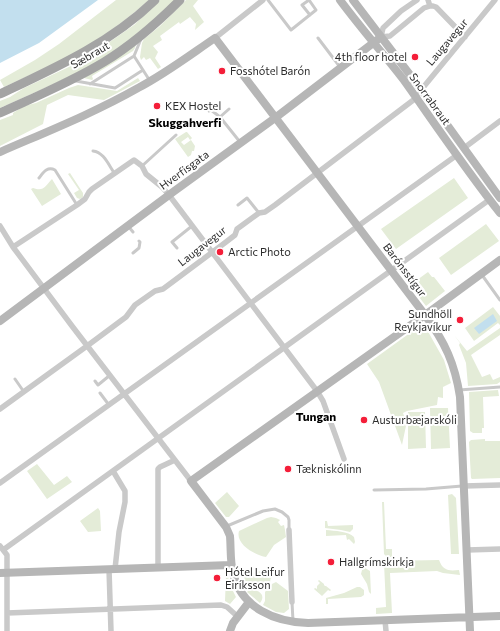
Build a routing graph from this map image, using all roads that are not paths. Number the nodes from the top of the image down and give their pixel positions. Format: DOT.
graph roads {
  1 [pos="155,0"];
  2 [pos="180,0"];
  3 [pos="263,0"];
  4 [pos="268,0"];
  5 [pos="340,0"];
  6 [pos="353,0"];
  7 [pos="417,0"];
  8 [pos="495,0"];
  9 [pos="429,3"];
  10 [pos="500,6"];
  11 [pos="310,15"];
  12 [pos="143,34"];
  13 [pos="466,36"];
  14 [pos="381,37"];
  15 [pos="215,38"];
  16 [pos="318,38"];
  17 [pos="374,43"];
  18 [pos="134,56"];
  19 [pos="341,68"];
  20 [pos="143,70"];
  21 [pos="70,80"];
  22 [pos="150,81"];
  23 [pos="90,84"];
  24 [pos="423,93"];
  25 [pos="0,94"];
  26 [pos="416,98"];
  27 [pos="229,109"];
  28 [pos="209,111"];
  29 [pos="0,113"];
  30 [pos="220,117"];
  31 [pos="275,118"];
  32 [pos="500,122"];
  33 [pos="176,134"];
  34 [pos="240,143"];
  35 [pos="464,148"];
  36 [pos="93,151"];
  37 [pos="0,152"];
  38 [pos="456,155"];
  39 [pos="142,166"];
  40 [pos="317,173"];
  41 [pos="115,174"];
  42 [pos="39,178"];
  43 [pos="169,195"];
  44 [pos="499,195"];
  45 [pos="489,200"];
  46 [pos="77,205"];
  47 [pos="238,205"];
  48 [pos="259,213"];
  49 [pos="500,213"];
  50 [pos="0,226"];
  51 [pos="192,226"];
  52 [pos="358,226"];
  53 [pos="139,241"];
  54 [pos="13,247"];
  55 [pos="177,248"];
  56 [pos="212,252"];
  57 [pos="133,253"];
  58 [pos="500,260"];
  59 [pos="392,271"];
  60 [pos="481,274"];
  61 [pos="44,288"];
  62 [pos="500,300"];
  63 [pos="251,304"];
  64 [pos="425,315"];
  65 [pos="0,321"];
  66 [pos="87,346"];
  67 [pos="284,348"];
  68 [pos="109,376"];
  69 [pos="15,379"];
  70 [pos="95,381"];
  71 [pos="500,387"];
  72 [pos="459,390"];
  73 [pos="317,391"];
  74 [pos="24,392"];
  75 [pos="100,393"];
  76 [pos="124,395"];
  77 [pos="109,405"];
  78 [pos="0,409"];
  79 [pos="158,438"];
  80 [pos="344,459"];
  81 [pos="175,460"];
  82 [pos="113,471"];
  83 [pos="191,481"];
  84 [pos="0,483"];
  85 [pos="500,485"];
  86 [pos="464,486"];
  87 [pos="374,490"];
  88 [pos="226,527"];
  89 [pos="289,530"];
  90 [pos="2,548"];
  91 [pos="500,549"];
  92 [pos="467,550"];
  93 [pos="231,565"];
  94 [pos="158,567"];
  95 [pos="112,569"];
  96 [pos="4,573"];
  97 [pos="249,602"];
  98 [pos="292,602"];
  99 [pos="110,609"];
  100 [pos="7,613"];
  101 [pos="237,616"];
  102 [pos="500,616"];
  103 [pos="469,617"];
  104 [pos="385,620"];
  105 [pos="293,622"];
  106 [pos="7,631"];
  107 [pos="111,631"];
  108 [pos="230,631"];
  109 [pos="386,631"];
  110 [pos="470,631"];
  1 -- 25 [label="main road, Sæbraut"];
  2 -- 12 [label="main road, Sæbraut"];
  3 -- 15 [label="street"];
  4 -- 11 [label="lane"];
  5 -- 17 [label="street, Snorrabraut"];
  6 -- 14 [label="street, Snorrabraut"];
  7 -- 14 [label="street, Hverfisgata"];
  8 -- 10 [label="street"];
  8 -- 13 [label="street, Laugavegur"];
  9 -- 13 [label="street"];
  9 -- 14 [label="street, Hverfisgata"];
  11 -- 11 [label="lane"];
  12 -- 18 [label="lane"];
  12 -- 21 [label="main road, Sæbraut"];
  13 -- 24 [label="street, Laugavegur"];
  14 -- 17 [label="street, Hverfisgata"];
  14 -- 24 [label="street, Snorrabraut"];
  15 -- 22 [label="street"];
  15 -- 31 [label="street, Barónsstígur"];
  16 -- 19 [label="lane"];
  17 -- 19 [label="street, Hverfisgata"];
  17 -- 26 [label="street, Snorrabraut"];
  18 -- 20 [label="lane"];
  18 -- 23 [label="lane"];
  19 -- 31 [label="street, Hverfisgata"];
  20 -- 22 [label="lane"];
  20 -- 23 [label="lane"];
  21 -- 23 [label="lane"];
  21 -- 29 [label="main road, Sæbraut"];
  22 -- 37 [label="street"];
  24 -- 26 [label="street, Laugavegur"];
  24 -- 35 [label="street, Snorrabraut"];
  26 -- 38 [label="street, Snorrabraut"];
  26 -- 40 [label="street, Laugavegur"];
  27 -- 30 [label="lane"];
  28 -- 30 [label="lane"];
  30 -- 34 [label="lane"];
  31 -- 34 [label="street, Hverfisgata"];
  31 -- 40 [label="street, Barónsstígur"];
  32 -- 35 [label="street"];
  33 -- 39 [label="lane"];
  34 -- 43 [label="street, Hverfisgata"];
  35 -- 44 [label="street, Snorrabraut"];
  36 -- 41 [label="lane"];
  38 -- 45 [label="street, Snorrabraut"];
  38 -- 52 [label="street"];
  39 -- 41 [label="street"];
  39 -- 43 [label="street"];
  40 -- 48 [label="street, Laugavegur"];
  40 -- 52 [label="street, Barónsstígur"];
  41 -- 46 [label="street"];
  42 -- 46 [label="lane"];
  43 -- 51 [label="street"];
  43 -- 61 [label="street, Hverfisgata"];
  45 -- 49 [label="street, Snorrabraut"];
  45 -- 59 [label="street"];
  46 -- 54 [label="street"];
  47 -- 48 [label="lane"];
  48 -- 56 [label="street, Laugavegur"];
  50 -- 54 [label="street"];
  51 -- 55 [label="lane"];
  51 -- 56 [label="street"];
  52 -- 59 [label="street, Barónsstígur"];
  52 -- 63 [label="street"];
  53 -- 57 [label="lane"];
  54 -- 61 [label="street"];
  56 -- 63 [label="street"];
  56 -- 66 [label="street, Laugavegur"];
  58 -- 60 [label="street"];
  59 -- 64 [label="street, Barónsstígur"];
  59 -- 67 [label="street"];
  60 -- 62 [label="lane"];
  60 -- 64 [label="street"];
  61 -- 65 [label="street, Hverfisgata"];
  61 -- 66 [label="street"];
  63 -- 67 [label="street"];
  63 -- 76 [label="street"];
  64 -- 72 [label="street, Barónsstígur"];
  64 -- 73 [label="street"];
  66 -- 68 [label="street"];
  66 -- 74 [label="street, Laugavegur"];
  67 -- 73 [label="street"];
  67 -- 79 [label="street"];
  68 -- 70 [label="lane"];
  68 -- 76 [label="street"];
  69 -- 74 [label="lane"];
  71 -- 72 [label="lane"];
  72 -- 86 [label="street, Barónsstígur"];
  73 -- 80 [label="street"];
  73 -- 83 [label="street"];
  74 -- 78 [label="street, Laugavegur"];
  75 -- 77 [label="lane"];
  76 -- 77 [label="street"];
  76 -- 79 [label="street"];
  77 -- 84 [label="street"];
  79 -- 81 [label="street"];
  79 -- 82 [label="street"];
  81 -- 83 [label="street"];
  81 -- 94 [label="street"];
  82 -- 90 [label="street"];
  82 -- 95 [label="street"];
  83 -- 88 [label="street"];
  85 -- 86 [label="street"];
  86 -- 87 [label="lane"];
  86 -- 92 [label="street, Barónsstígur"];
  88 -- 89 [label="lane"];
  88 -- 93 [label="street"];
  89 -- 98 [label="street"];
  90 -- 96 [label="street"];
  91 -- 92 [label="street"];
  92 -- 103 [label="street, Barónsstígur"];
  93 -- 94 [label="street"];
  93 -- 97 [label="street"];
  94 -- 95 [label="street"];
  95 -- 96 [label="street"];
  95 -- 99 [label="street"];
  96 -- 100 [label="street"];
  97 -- 101 [label="street"];
  97 -- 105 [label="street"];
  98 -- 105 [label="lane"];
  99 -- 100 [label="street"];
  99 -- 101 [label="street"];
  99 -- 107 [label="street"];
  100 -- 106 [label="street"];
  101 -- 108 [label="street"];
  102 -- 103 [label="street"];
  103 -- 104 [label="street"];
  103 -- 110 [label="street, Barónsstígur"];
  104 -- 105 [label="street"];
  104 -- 109 [label="street"];
}
